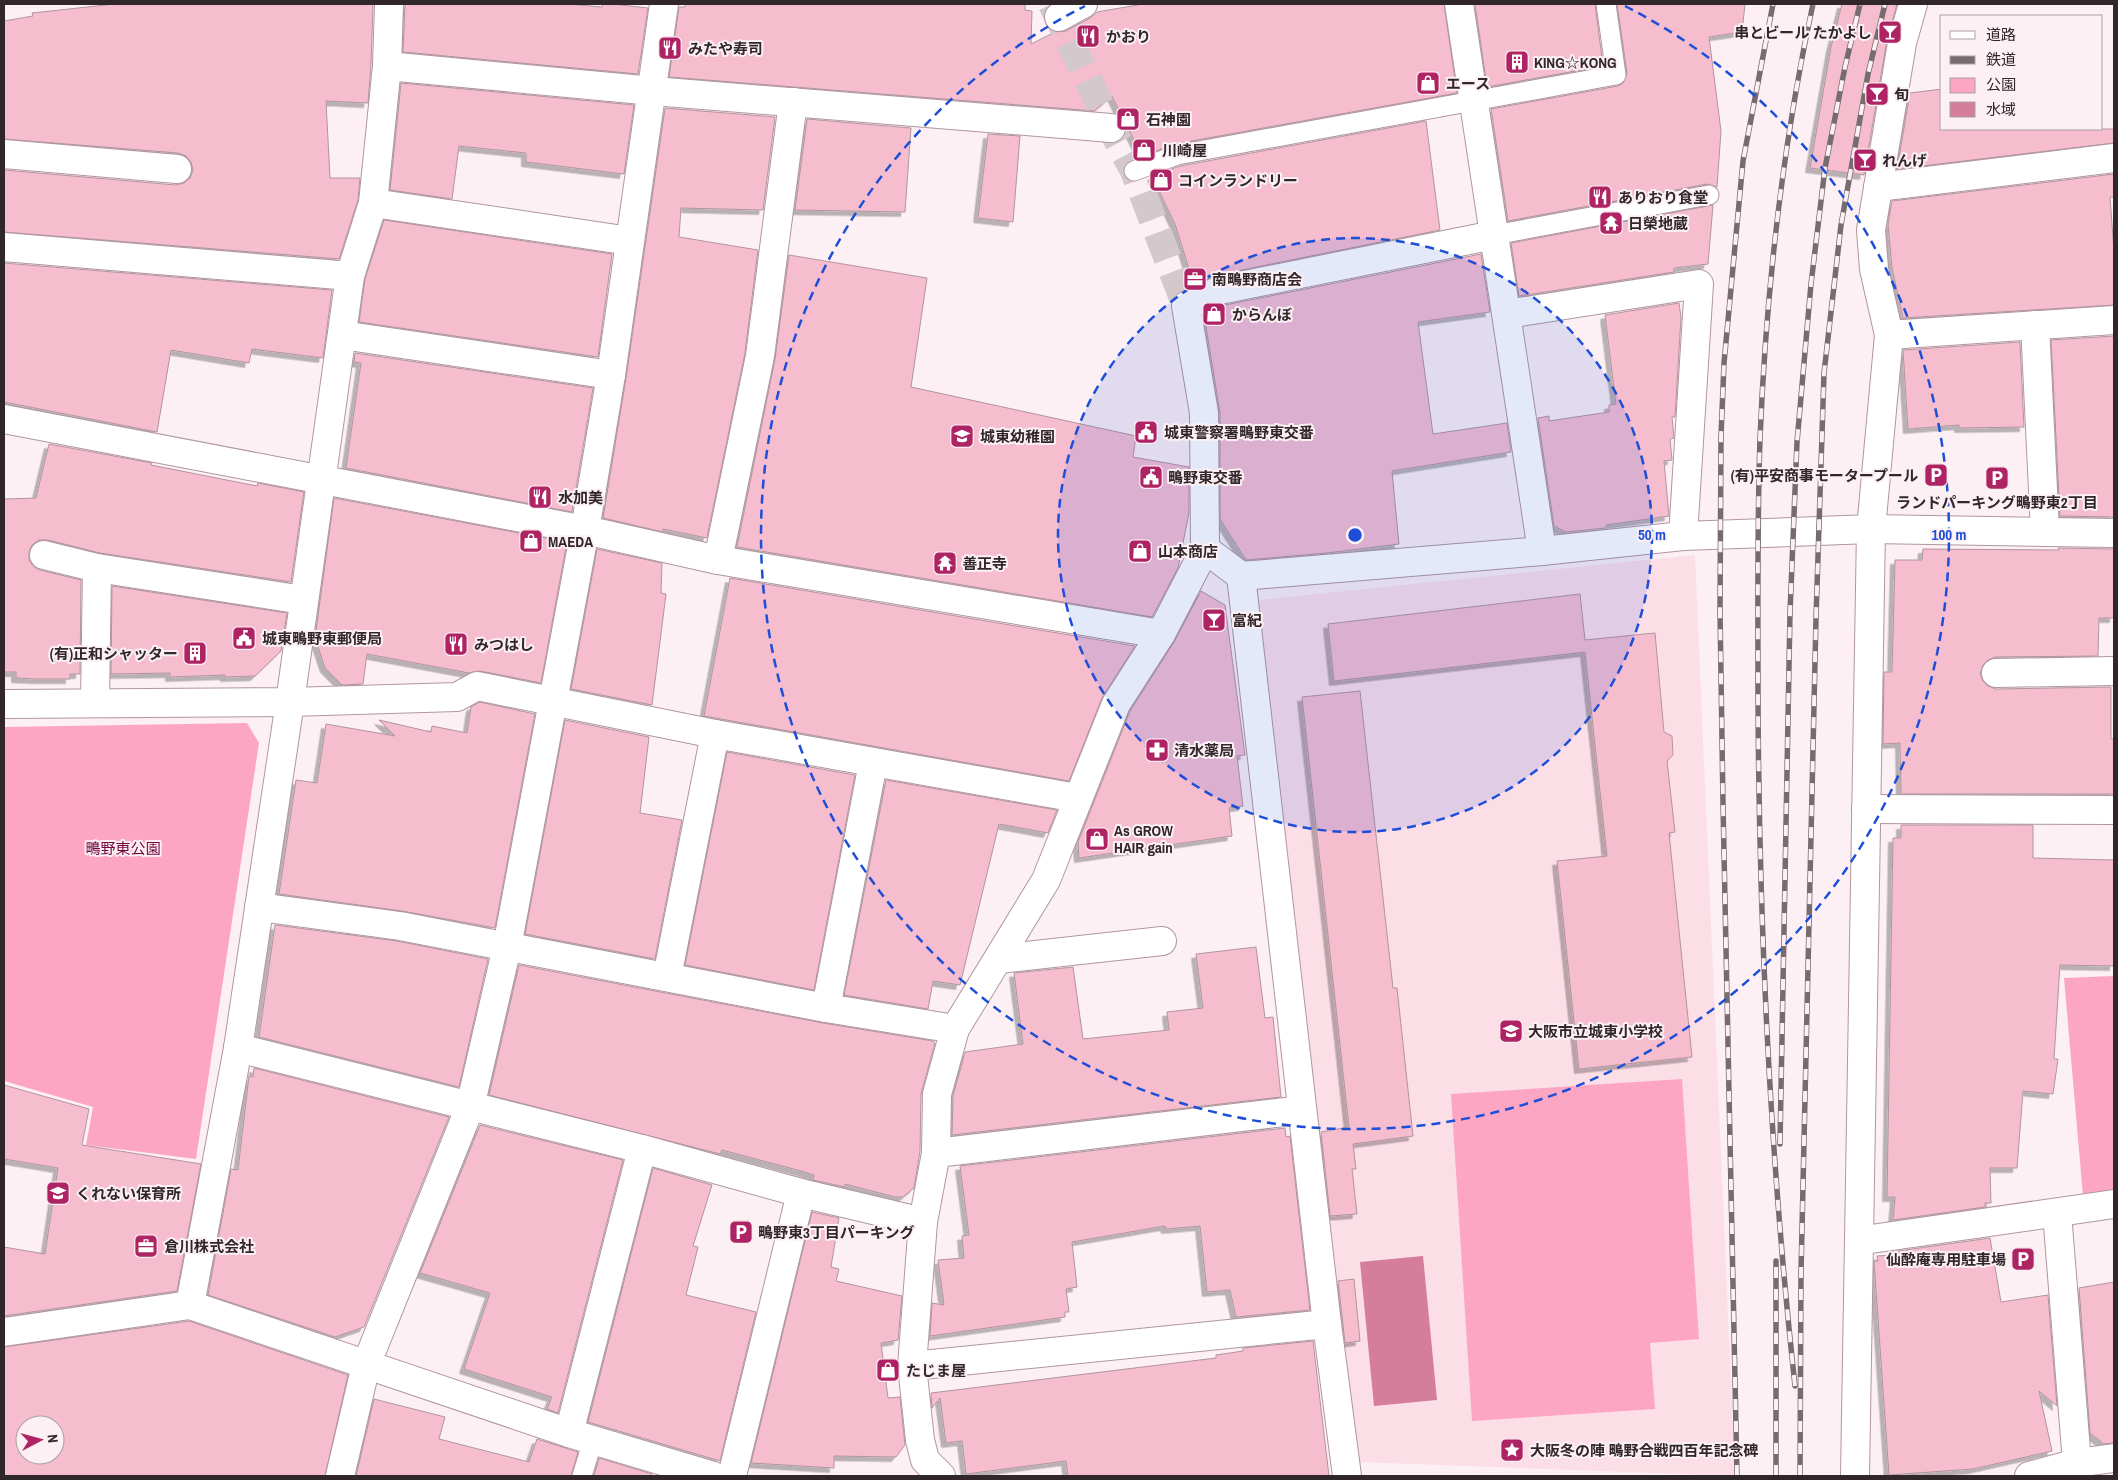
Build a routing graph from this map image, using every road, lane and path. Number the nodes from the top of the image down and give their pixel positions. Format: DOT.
graph roads {
  1 [pos="389,4"];
  2 [pos="664,4"];
  3 [pos="1083,4"];
  4 [pos="1458,4"];
  5 [pos="1606,4"];
  6 [pos="1914,4"];
  7 [pos="1059,17"];
  8 [pos="387,66"];
  9 [pos="653,91"];
  10 [pos="793,102"];
  11 [pos="1474,102"];
  12 [pos="1111,128"];
  13 [pos="4,154"];
  14 [pos="2114,158"];
  15 [pos="177,170"];
  16 [pos="1134,171"];
  17 [pos="1878,187"];
  18 [pos="1708,195"];
  19 [pos="374,203"];
  20 [pos="1494,235"];
  21 [pos="630,241"];
  22 [pos="4,247"];
  23 [pos="350,276"];
  24 [pos="1507,314"];
  25 [pos="2114,320"];
  26 [pos="2035,325"];
  27 [pos="1889,335"];
  28 [pos="342,336"];
  29 [pos="612,375"];
  30 [pos="4,419"];
  31 [pos="321,481"];
  32 [pos="1872,529"];
  33 [pos="585,530"];
  34 [pos="2045,532"];
  35 [pos="2114,533"];
  36 [pos="1683,536"];
  37 [pos="1205,550"];
  38 [pos="1542,551"];
  39 [pos="44,556"];
  40 [pos="718,560"];
  41 [pos="97,568"];
  42 [pos="1241,576"];
  43 [pos="303,600"];
  44 [pos="1161,634"];
  45 [pos="2114,671"];
  46 [pos="1996,673"];
  47 [pos="552,700"];
  48 [pos="95,702"];
  49 [pos="290,702"];
  50 [pos="4,704"];
  51 [pos="715,734"];
  52 [pos="873,763"];
  53 [pos="1077,798"];
  54 [pos="1866,809"];
  55 [pos="2114,810"];
  56 [pos="259,906"];
  57 [pos="1162,941"];
  58 [pos="507,947"];
  59 [pos="999,959"];
  60 [pos="667,977"];
  61 [pos="826,1008"];
  62 [pos="955,1029"];
  63 [pos="238,1048"];
  64 [pos="470,1107"];
  65 [pos="1302,1110"];
  66 [pos="642,1148"];
  67 [pos="936,1153"];
  68 [pos="801,1193"];
  69 [pos="2114,1204"];
  70 [pos="2057,1213"];
  71 [pos="923,1222"];
  72 [pos="1871,1239"];
  73 [pos="190,1305"];
  74 [pos="1326,1324"];
  75 [pos="4,1332"];
  76 [pos="366,1365"];
  77 [pos="912,1366"];
  78 [pos="581,1436"];
  79 [pos="2114,1458"];
  80 [pos="2079,1470"];
  81 [pos="340,1476"];
  82 [pos="582,1476"];
  83 [pos="713,1476"];
  84 [pos="732,1476"];
  85 [pos="941,1476"];
  86 [pos="1347,1476"];
  87 [pos="1855,1476"];
  88 [pos="2030,1476"];
  1 -- 8 [label="street"];
  2 -- 9 [label="street"];
  3 -- 7 [label="street"];
  4 -- 11 [label="street"];
  5 -- 11 [label="lane"];
  6 -- 17 [label="street"];
  8 -- 9 [label="street"];
  8 -- 19 [label="street"];
  9 -- 10 [label="street"];
  9 -- 21 [label="street"];
  10 -- 12 [label="street"];
  10 -- 40 [label="street"];
  11 -- 16 [label="lane"];
  11 -- 20 [label="street"];
  13 -- 15 [label="street"];
  14 -- 17 [label="street"];
  17 -- 27 [label="street"];
  18 -- 20 [label="lane"];
  19 -- 21 [label="street"];
  19 -- 23 [label="street"];
  20 -- 24 [label="street"];
  20 -- 37 [label="street"];
  21 -- 29 [label="street"];
  22 -- 23 [label="street"];
  23 -- 28 [label="street"];
  24 -- 36 [label="street"];
  24 -- 38 [label="street"];
  25 -- 26 [label="street"];
  26 -- 27 [label="street"];
  26 -- 34 [label="street"];
  27 -- 32 [label="street"];
  28 -- 29 [label="street"];
  28 -- 31 [label="street"];
  29 -- 33 [label="street"];
  30 -- 31 [label="street"];
  31 -- 33 [label="street"];
  31 -- 43 [label="street"];
  32 -- 34 [label="street"];
  32 -- 36 [label="street"];
  32 -- 54 [label="street"];
  33 -- 40 [label="street"];
  33 -- 47 [label="street"];
  34 -- 35 [label="street"];
  36 -- 38 [label="street"];
  37 -- 42 [label="street"];
  37 -- 44 [label="street"];
  38 -- 42 [label="street"];
  39 -- 41 [label="street"];
  40 -- 44 [label="street"];
  41 -- 43 [label="street"];
  41 -- 48 [label="street"];
  42 -- 65 [label="street"];
  43 -- 49 [label="street"];
  44 -- 53 [label="street"];
  45 -- 46 [label="street"];
  47 -- 49 [label="street"];
  47 -- 51 [label="street"];
  47 -- 58 [label="street"];
  48 -- 49 [label="street"];
  48 -- 50 [label="street"];
  49 -- 56 [label="street"];
  51 -- 52 [label="street"];
  51 -- 60 [label="street"];
  52 -- 53 [label="street"];
  52 -- 61 [label="street"];
  53 -- 59 [label="street"];
  54 -- 55 [label="street"];
  54 -- 87 [label="street"];
  56 -- 58 [label="street"];
  56 -- 63 [label="street"];
  57 -- 59 [label="street"];
  58 -- 60 [label="street"];
  58 -- 64 [label="street"];
  59 -- 62 [label="street"];
  60 -- 61 [label="street"];
  61 -- 62 [label="street"];
  62 -- 67 [label="street"];
  63 -- 64 [label="street"];
  63 -- 73 [label="street"];
  64 -- 66 [label="street"];
  64 -- 76 [label="street"];
  65 -- 67 [label="street"];
  65 -- 74 [label="street"];
  66 -- 68 [label="street"];
  66 -- 78 [label="street"];
  67 -- 71 [label="street"];
  68 -- 71 [label="street"];
  68 -- 84 [label="street"];
  69 -- 70 [label="street"];
  70 -- 72 [label="street"];
  70 -- 80 [label="street"];
  71 -- 77 [label="street"];
  73 -- 75 [label="street"];
  73 -- 76 [label="street"];
  74 -- 77 [label="street"];
  74 -- 86 [label="street"];
  76 -- 78 [label="street"];
  76 -- 81 [label="street"];
  77 -- 85 [label="street"];
  78 -- 82 [label="lane"];
  78 -- 83 [label="street"];
  79 -- 80 [label="street"];
  80 -- 88 [label="street"];
}
